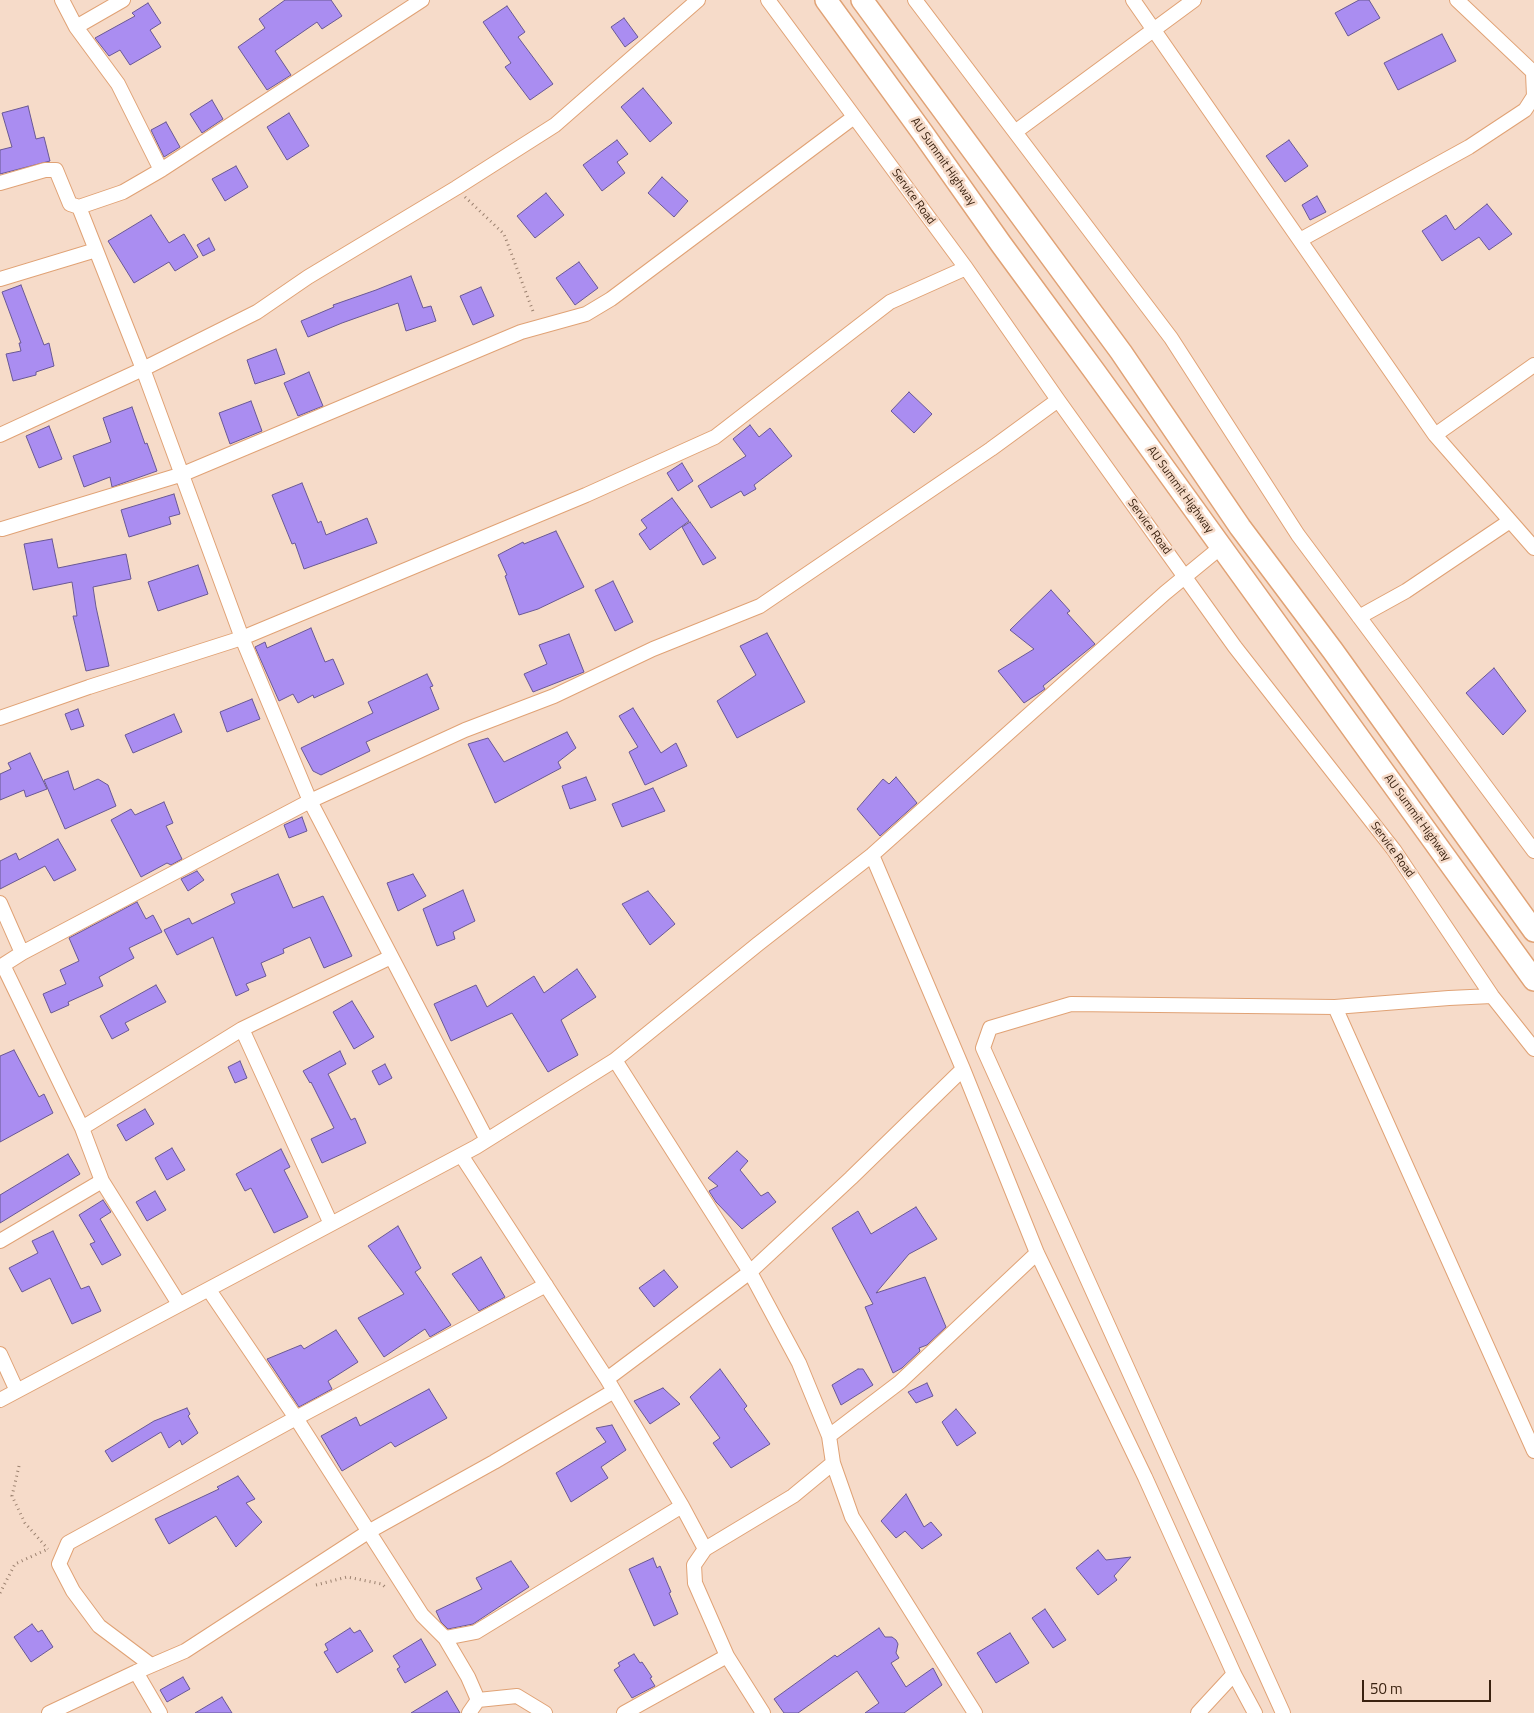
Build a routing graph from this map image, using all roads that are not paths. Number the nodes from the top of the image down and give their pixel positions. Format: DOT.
graph roads {
  1 [pos="62,0"];
  2 [pos="122,0"];
  3 [pos="422,0"];
  4 [pos="698,0"];
  5 [pos="768,0"];
  6 [pos="826,0"];
  7 [pos="862,0"];
  8 [pos="915,0"];
  9 [pos="1133,0"];
  10 [pos="1194,0"];
  11 [pos="1457,0"];
  12 [pos="76,27"];
  13 [pos="1154,30"];
  14 [pos="1534,73"];
  15 [pos="854,117"];
  16 [pos="1015,132"];
  17 [pos="161,170"];
  18 [pos="0,183"];
  19 [pos="79,207"];
  20 [pos="1300,240"];
  21 [pos="96,250"];
  22 [pos="966,268"];
  23 [pos="0,279"];
  24 [pos="1534,365"];
  25 [pos="144,369"];
  26 [pos="1058,400"];
  27 [pos="0,435"];
  28 [pos="1435,435"];
  29 [pos="182,474"];
  30 [pos="1510,522"];
  31 [pos="2,529"];
  32 [pos="1222,547"];
  33 [pos="1534,548"];
  34 [pos="1185,577"];
  35 [pos="1359,617"];
  36 [pos="242,638"];
  37 [pos="0,718"];
  38 [pos="310,801"];
  39 [pos="1534,851"];
  40 [pos="872,855"];
  41 [pos="0,903"];
  42 [pos="1534,930"];
  43 [pos="22,953"];
  44 [pos="391,957"];
  45 [pos="2,966"];
  46 [pos="1534,980"];
  47 [pos="1492,996"];
  48 [pos="1335,1006"];
  49 [pos="242,1029"];
  50 [pos="1534,1049"];
  51 [pos="615,1060"];
  52 [pos="963,1069"];
  53 [pos="82,1128"];
  54 [pos="487,1140"];
  55 [pos="461,1155"];
  56 [pos="102,1181"];
  57 [pos="331,1224"];
  58 [pos="0,1241"];
  59 [pos="1037,1253"];
  60 [pos="750,1272"];
  61 [pos="546,1285"];
  62 [pos="209,1290"];
  63 [pos="179,1304"];
  64 [pos="0,1354"];
  65 [pos="611,1385"];
  66 [pos="17,1391"];
  67 [pos="0,1400"];
  68 [pos="296,1418"];
  69 [pos="829,1436"];
  70 [pos="1534,1451"];
  71 [pos="833,1463"];
  72 [pos="682,1506"];
  73 [pos="368,1532"];
  74 [pos="705,1549"];
  75 [pos="446,1638"];
  76 [pos="727,1656"];
  77 [pos="151,1665"];
  78 [pos="136,1672"];
  79 [pos="1234,1674"];
  80 [pos="478,1700"];
  81 [pos="50,1713"];
  82 [pos="160,1713"];
  83 [pos="470,1713"];
  84 [pos="545,1713"];
  85 [pos="624,1713"];
  86 [pos="763,1713"];
  87 [pos="975,1713"];
  88 [pos="1198,1713"];
  89 [pos="1255,1713"];
  90 [pos="1283,1713"];
  1 -- 12 [label="street"];
  2 -- 12 [label="street"];
  3 -- 17 [label="street"];
  4 -- 25 [label="street"];
  5 -- 15 [label="street, Service Road"];
  6 -- 32 [label="main road, AU Summit Highway"];
  7 -- 42 [label="main road"];
  8 -- 16 [label="street"];
  9 -- 13 [label="street"];
  10 -- 13 [label="street"];
  11 -- 14 [label="street"];
  12 -- 17 [label="street"];
  13 -- 16 [label="street"];
  13 -- 20 [label="street"];
  14 -- 20 [label="street"];
  15 -- 22 [label="street, Service Road"];
  15 -- 29 [label="street"];
  16 -- 35 [label="street"];
  17 -- 19 [label="street"];
  18 -- 19 [label="street"];
  19 -- 21 [label="street"];
  20 -- 28 [label="street"];
  21 -- 23 [label="street"];
  21 -- 25 [label="street"];
  22 -- 26 [label="street, Service Road"];
  22 -- 36 [label="street"];
  24 -- 28 [label="street"];
  25 -- 27 [label="street"];
  25 -- 29 [label="street"];
  26 -- 34 [label="street, Service Road"];
  26 -- 38 [label="street"];
  28 -- 30 [label="street"];
  29 -- 31 [label="street"];
  29 -- 36 [label="street"];
  30 -- 33 [label="street"];
  30 -- 35 [label="street"];
  32 -- 34 [label="street"];
  32 -- 46 [label="main road, AU Summit Highway"];
  34 -- 40 [label="street"];
  34 -- 47 [label="street, Service Road"];
  35 -- 39 [label="street"];
  36 -- 37 [label="street"];
  36 -- 38 [label="street"];
  38 -- 43 [label="street"];
  38 -- 44 [label="street"];
  40 -- 51 [label="street"];
  40 -- 52 [label="street"];
  41 -- 43 [label="street"];
  43 -- 45 [label="street"];
  44 -- 49 [label="street"];
  44 -- 54 [label="street"];
  45 -- 53 [label="street"];
  47 -- 48 [label="street"];
  47 -- 50 [label="street, Service Road"];
  48 -- 70 [label="street"];
  48 -- 90 [label="street"];
  49 -- 53 [label="street"];
  49 -- 57 [label="street"];
  51 -- 54 [label="street"];
  51 -- 60 [label="street"];
  52 -- 59 [label="street"];
  52 -- 60 [label="street"];
  53 -- 56 [label="street"];
  54 -- 55 [label="street"];
  55 -- 57 [label="street"];
  55 -- 61 [label="street"];
  56 -- 58 [label="street"];
  56 -- 63 [label="street"];
  57 -- 62 [label="street"];
  59 -- 69 [label="street"];
  59 -- 79 [label="street"];
  60 -- 65 [label="street"];
  60 -- 69 [label="street"];
  61 -- 65 [label="street"];
  61 -- 68 [label="street"];
  62 -- 63 [label="street"];
  62 -- 68 [label="street"];
  63 -- 66 [label="street"];
  64 -- 66 [label="street"];
  65 -- 72 [label="street"];
  65 -- 73 [label="street"];
  66 -- 67 [label="street"];
  68 -- 73 [label="street"];
  68 -- 77 [label="street"];
  69 -- 71 [label="street"];
  71 -- 74 [label="street"];
  71 -- 87 [label="street"];
  72 -- 74 [label="street"];
  72 -- 75 [label="street"];
  73 -- 75 [label="street"];
  73 -- 77 [label="street"];
  74 -- 76 [label="street"];
  75 -- 80 [label="street"];
  76 -- 85 [label="street"];
  76 -- 86 [label="street"];
  77 -- 78 [label="street"];
  78 -- 81 [label="street"];
  78 -- 82 [label="street"];
  79 -- 88 [label="street"];
  79 -- 89 [label="street"];
  80 -- 83 [label="street"];
  80 -- 84 [label="street"];
}
